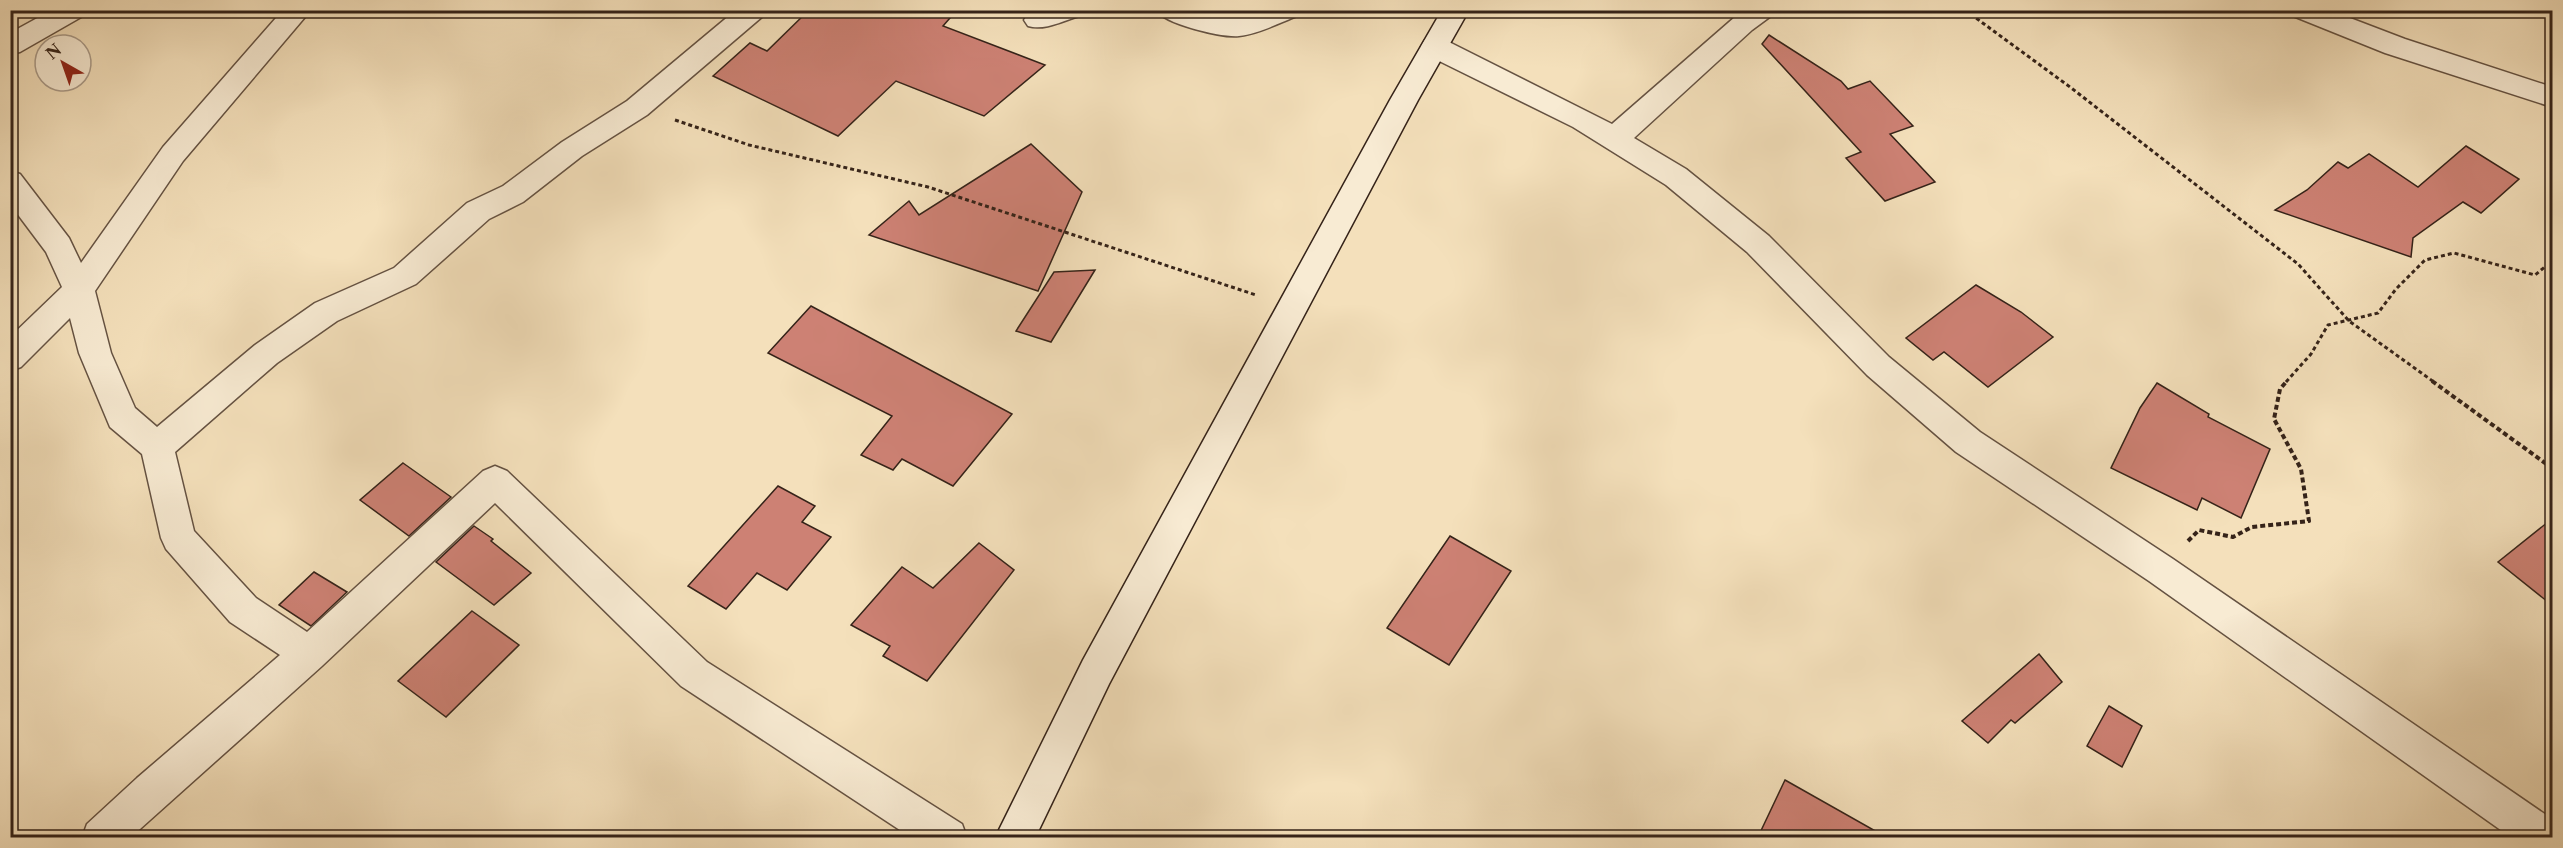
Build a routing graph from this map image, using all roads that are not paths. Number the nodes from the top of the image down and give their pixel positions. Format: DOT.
graph roads {
  1 [pos="74,10"];
  2 [pos="298,10"];
  3 [pos="754,10"];
  4 [pos="1070,10"];
  5 [pos="1169,10"];
  6 [pos="1288,10"];
  7 [pos="1456,10"];
  8 [pos="1762,10"];
  9 [pos="2302,10"];
  10 [pos="1037,20"];
  11 [pos="10,45"];
  12 [pos="1435,47"];
  13 [pos="2553,97"];
  14 [pos="1614,139"];
  15 [pos="10,182"];
  16 [pos="79,290"];
  17 [pos="10,358"];
  18 [pos="157,447"];
  19 [pos="309,654"];
  20 [pos="101,837"];
  21 [pos="948,837"];
  22 [pos="1014,837"];
  23 [pos="2546,837"];
  1 -- 11 [label="street"];
  2 -- 16 [label="street"];
  3 -- 18 [label="street"];
  4 -- 10 [label="street"];
  5 -- 6 [label="street"];
  7 -- 12 [label="street"];
  8 -- 14 [label="street"];
  9 -- 13 [label="street"];
  12 -- 14 [label="street"];
  12 -- 22 [label="street"];
  14 -- 23 [label="street"];
  15 -- 16 [label="street"];
  16 -- 17 [label="street"];
  16 -- 18 [label="street"];
  18 -- 19 [label="street"];
  19 -- 20 [label="street"];
  19 -- 21 [label="street"];
}
